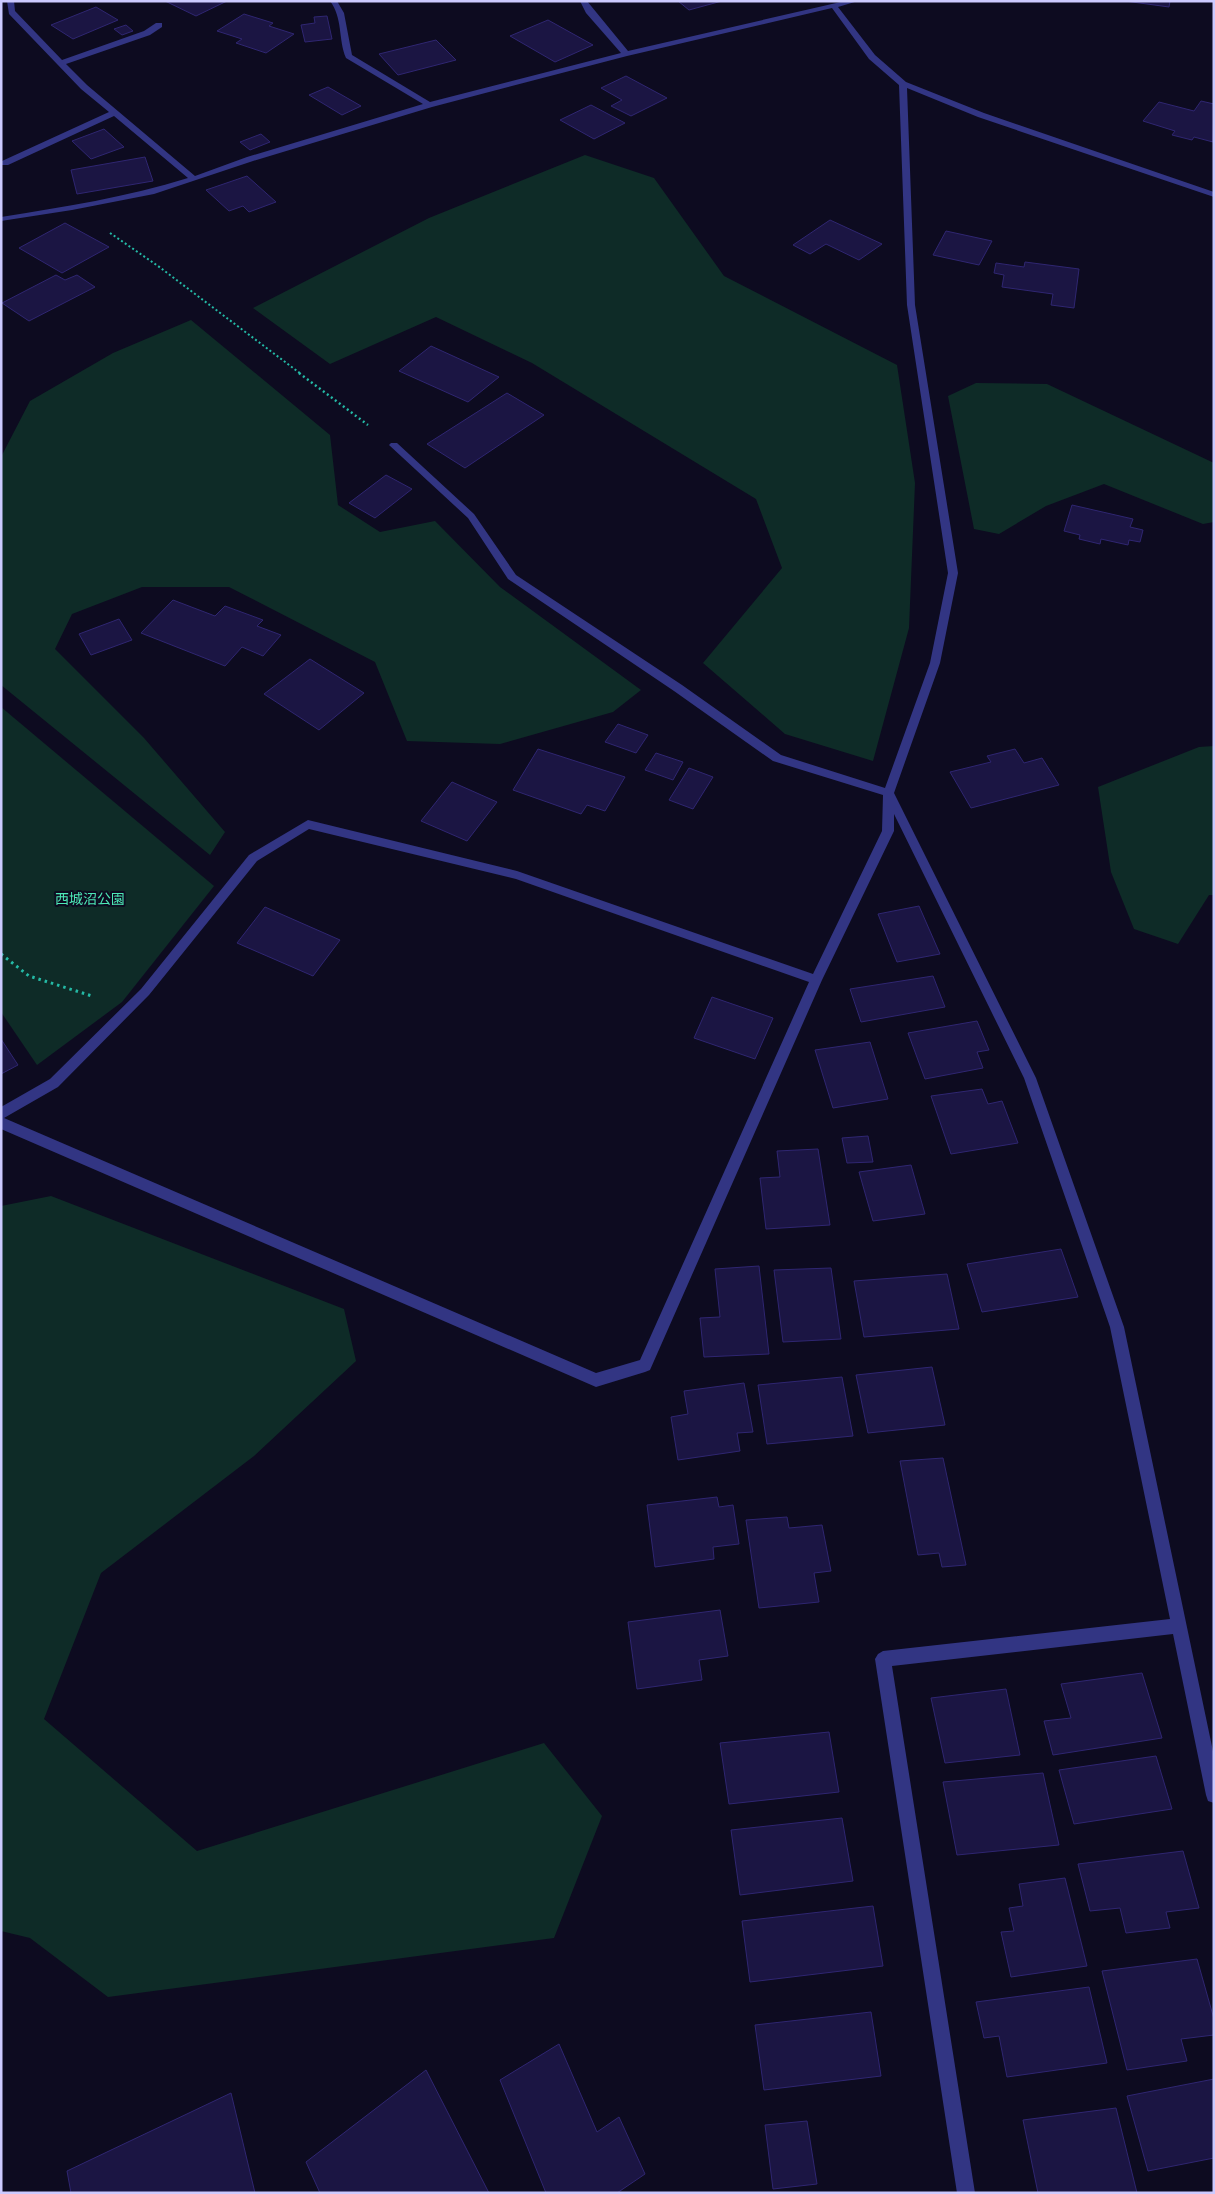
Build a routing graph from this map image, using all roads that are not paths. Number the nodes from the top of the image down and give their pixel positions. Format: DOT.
graph roads {
  1 [pos="10,1"];
  2 [pos="333,1"];
  3 [pos="584,1"];
  4 [pos="855,1"];
  5 [pos="834,6"];
  6 [pos="159,25"];
  7 [pos="626,54"];
  8 [pos="61,63"];
  9 [pos="902,84"];
  10 [pos="429,105"];
  11 [pos="115,112"];
  12 [pos="5,163"];
  13 [pos="194,179"];
  14 [pos="1214,195"];
  15 [pos="1,219"];
  16 [pos="394,445"];
  17 [pos="889,793"];
  18 [pos="816,980"];
  19 [pos="1,1114"];
  20 [pos="1,1123"];
  21 [pos="1178,1626"];
  22 [pos="1214,1795"];
  23 [pos="966,2193"];
  1 -- 8 [label="street"];
  2 -- 10 [label="street"];
  3 -- 7 [label="street"];
  4 -- 5 [label="street"];
  5 -- 7 [label="street"];
  5 -- 9 [label="street"];
  6 -- 8 [label="street"];
  7 -- 10 [label="street"];
  8 -- 11 [label="street"];
  9 -- 14 [label="street"];
  9 -- 17 [label="street"];
  10 -- 13 [label="street"];
  11 -- 12 [label="street"];
  11 -- 13 [label="street"];
  13 -- 15 [label="street"];
  16 -- 17 [label="street"];
  17 -- 18 [label="street"];
  17 -- 21 [label="street"];
  18 -- 19 [label="street"];
  18 -- 20 [label="street"];
  21 -- 22 [label="street"];
  21 -- 23 [label="street"];
}
